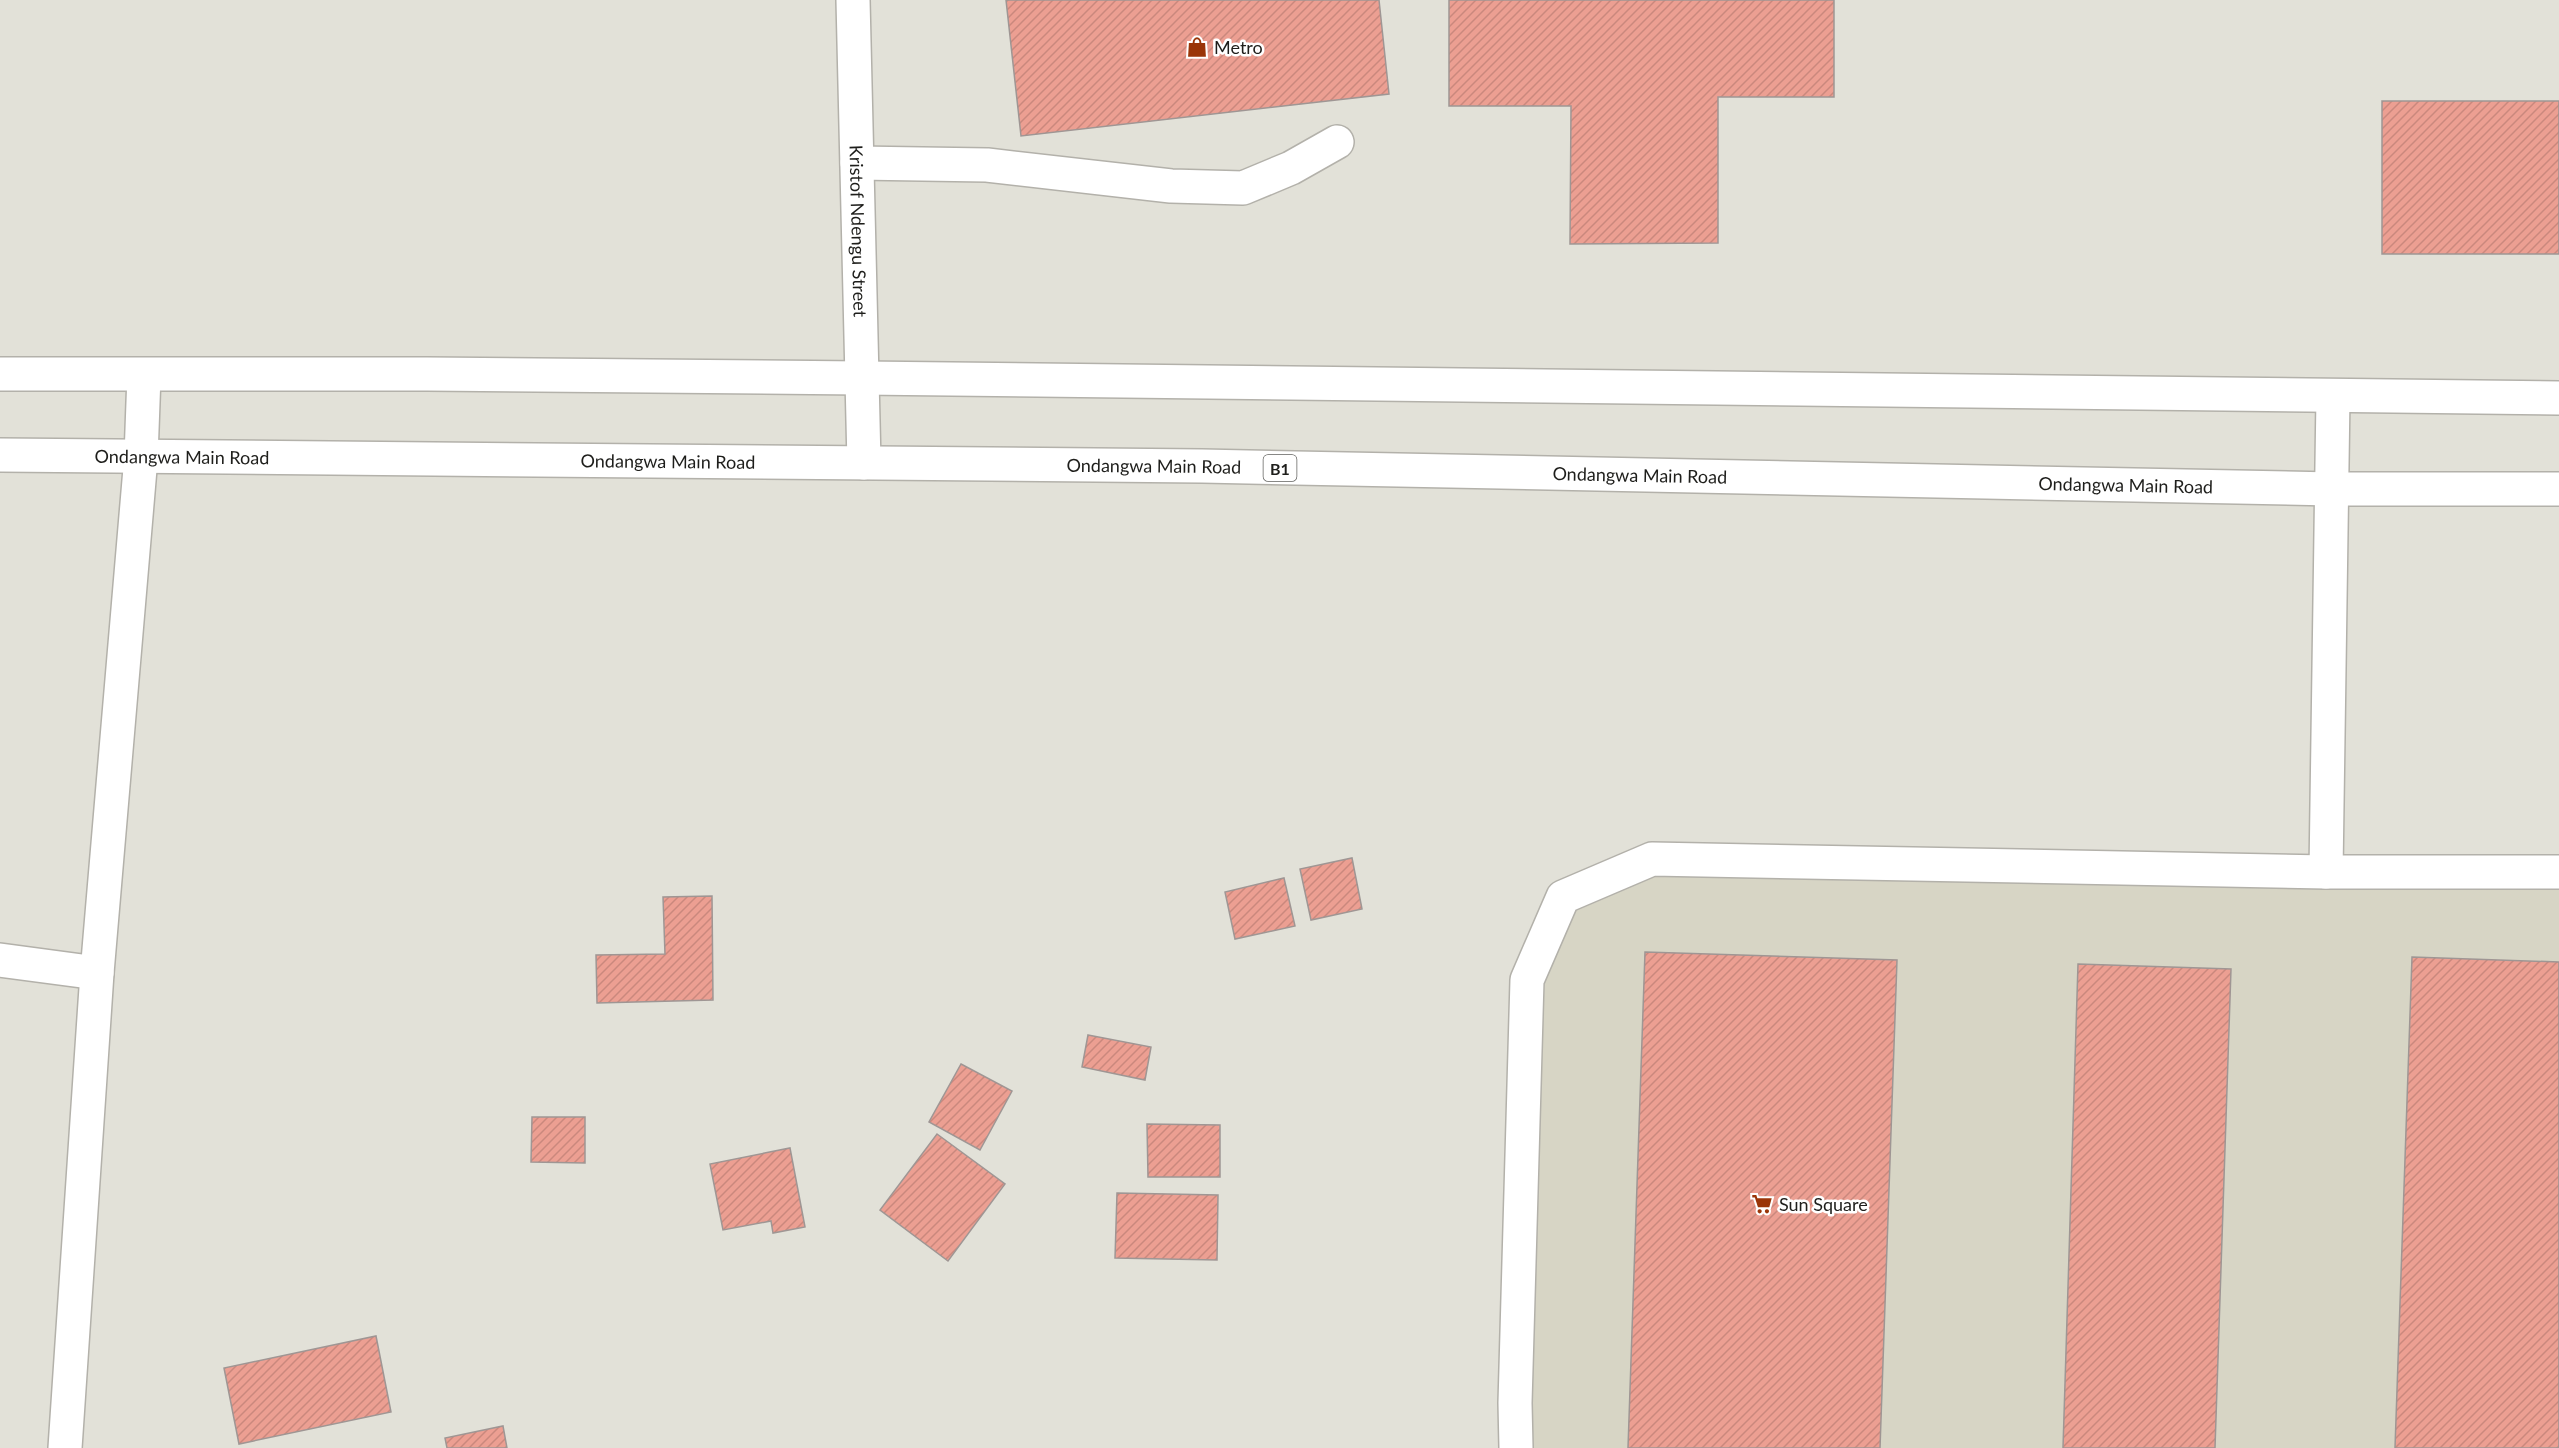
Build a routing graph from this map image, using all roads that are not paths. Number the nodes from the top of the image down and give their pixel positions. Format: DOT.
graph roads {
  1 [pos="853,0"];
  2 [pos="1337,142"];
  3 [pos="857,163"];
  4 [pos="0,374"];
  5 [pos="144,375"];
  6 [pos="862,378"];
  7 [pos="2333,396"];
  8 [pos="2559,398"];
  9 [pos="0,455"];
  10 [pos="141,457"];
  11 [pos="864,463"];
  12 [pos="2333,489"];
  13 [pos="2559,489"];
  14 [pos="2326,872"];
  15 [pos="2559,872"];
  16 [pos="0,960"];
  17 [pos="97,974"];
  18 [pos="65,1448"];
  19 [pos="1516,1448"];
  1 -- 3 [label="main road, Kristof Ndengu Street"];
  2 -- 3 [label="main road"];
  3 -- 6 [label="main road, Kristof Ndengu Street"];
  4 -- 5 [label="main road"];
  5 -- 6 [label="main road"];
  5 -- 10 [label="main road"];
  6 -- 7 [label="main road"];
  6 -- 11 [label="main road, Kristof Ndengu Street"];
  7 -- 8 [label="main road"];
  7 -- 12 [label="main road"];
  9 -- 10 [label="main road, Ondangwa Main Road / B1"];
  10 -- 11 [label="main road, Ondangwa Main Road / B1"];
  10 -- 17 [label="main road"];
  11 -- 12 [label="main road, Ondangwa Main Road / B1"];
  12 -- 13 [label="main road, Ondangwa Main Road / B1"];
  12 -- 14 [label="main road"];
  14 -- 15 [label="main road"];
  14 -- 19 [label="main road"];
  16 -- 17 [label="main road"];
  17 -- 18 [label="main road"];
}
